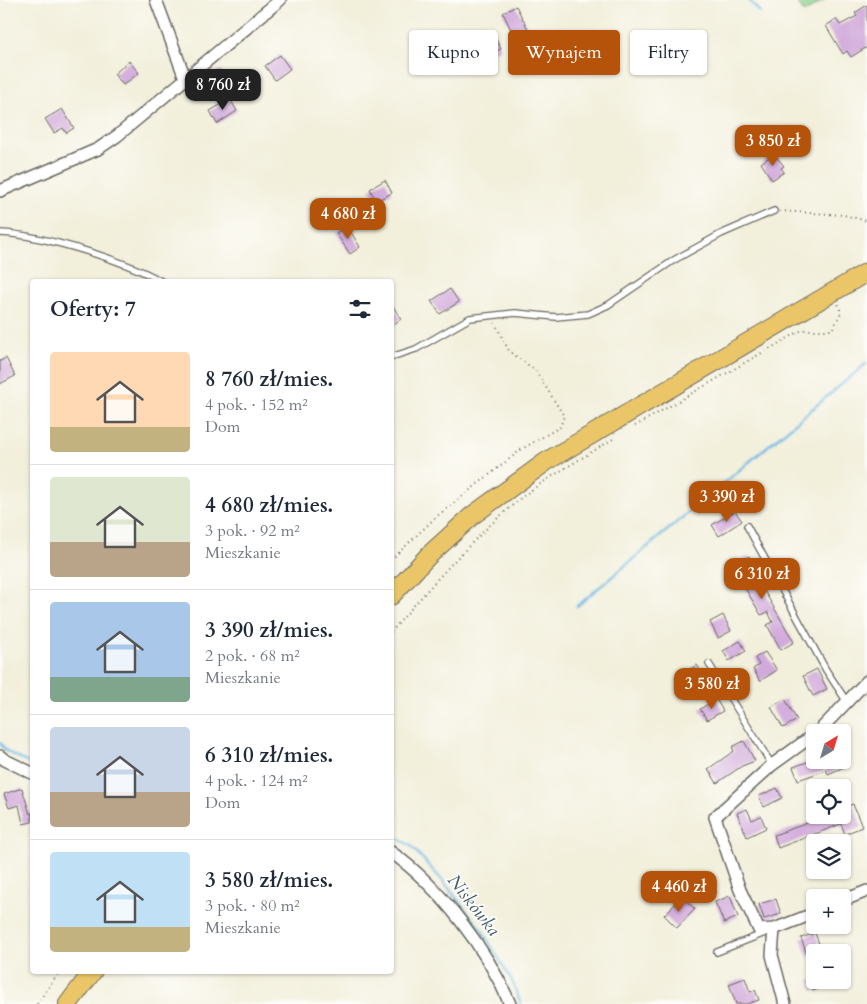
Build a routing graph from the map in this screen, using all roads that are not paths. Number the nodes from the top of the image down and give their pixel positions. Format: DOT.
graph roads {
  1 [pos="156,0"];
  2 [pos="280,0"];
  3 [pos="185,78"];
  4 [pos="0,192"];
  5 [pos="774,211"];
  6 [pos="0,233"];
  7 [pos="867,272"];
  8 [pos="156,279"];
  9 [pos="394,355"];
  10 [pos="747,526"];
  11 [pos="394,593"];
  12 [pos="710,664"];
  13 [pos="867,681"];
  14 [pos="848,702"];
  15 [pos="825,724"];
  16 [pos="806,740"];
  17 [pos="0,756"];
  18 [pos="772,765"];
  19 [pos="30,772"];
  20 [pos="394,854"];
  21 [pos="867,891"];
  22 [pos="851,897"];
  23 [pos="806,917"];
  24 [pos="774,930"];
  25 [pos="717,952"];
  26 [pos="91,974"];
  27 [pos="68,1004"];
  28 [pos="510,1004"];
  29 [pos="785,1004"];
  1 -- 3 [label="street"];
  2 -- 3 [label="street"];
  3 -- 4 [label="street"];
  5 -- 9 [label="lane"];
  6 -- 8 [label="lane"];
  7 -- 11 [label="main road"];
  10 -- 14 [label="lane"];
  12 -- 18 [label="lane"];
  13 -- 14 [label="street"];
  14 -- 15 [label="street"];
  16 -- 18 [label="street"];
  17 -- 19 [label="street"];
  18 -- 24 [label="street"];
  20 -- 28 [label="street"];
  21 -- 22 [label="street"];
  23 -- 24 [label="street"];
  24 -- 25 [label="lane"];
  24 -- 29 [label="street"];
  26 -- 27 [label="main road"];
}
